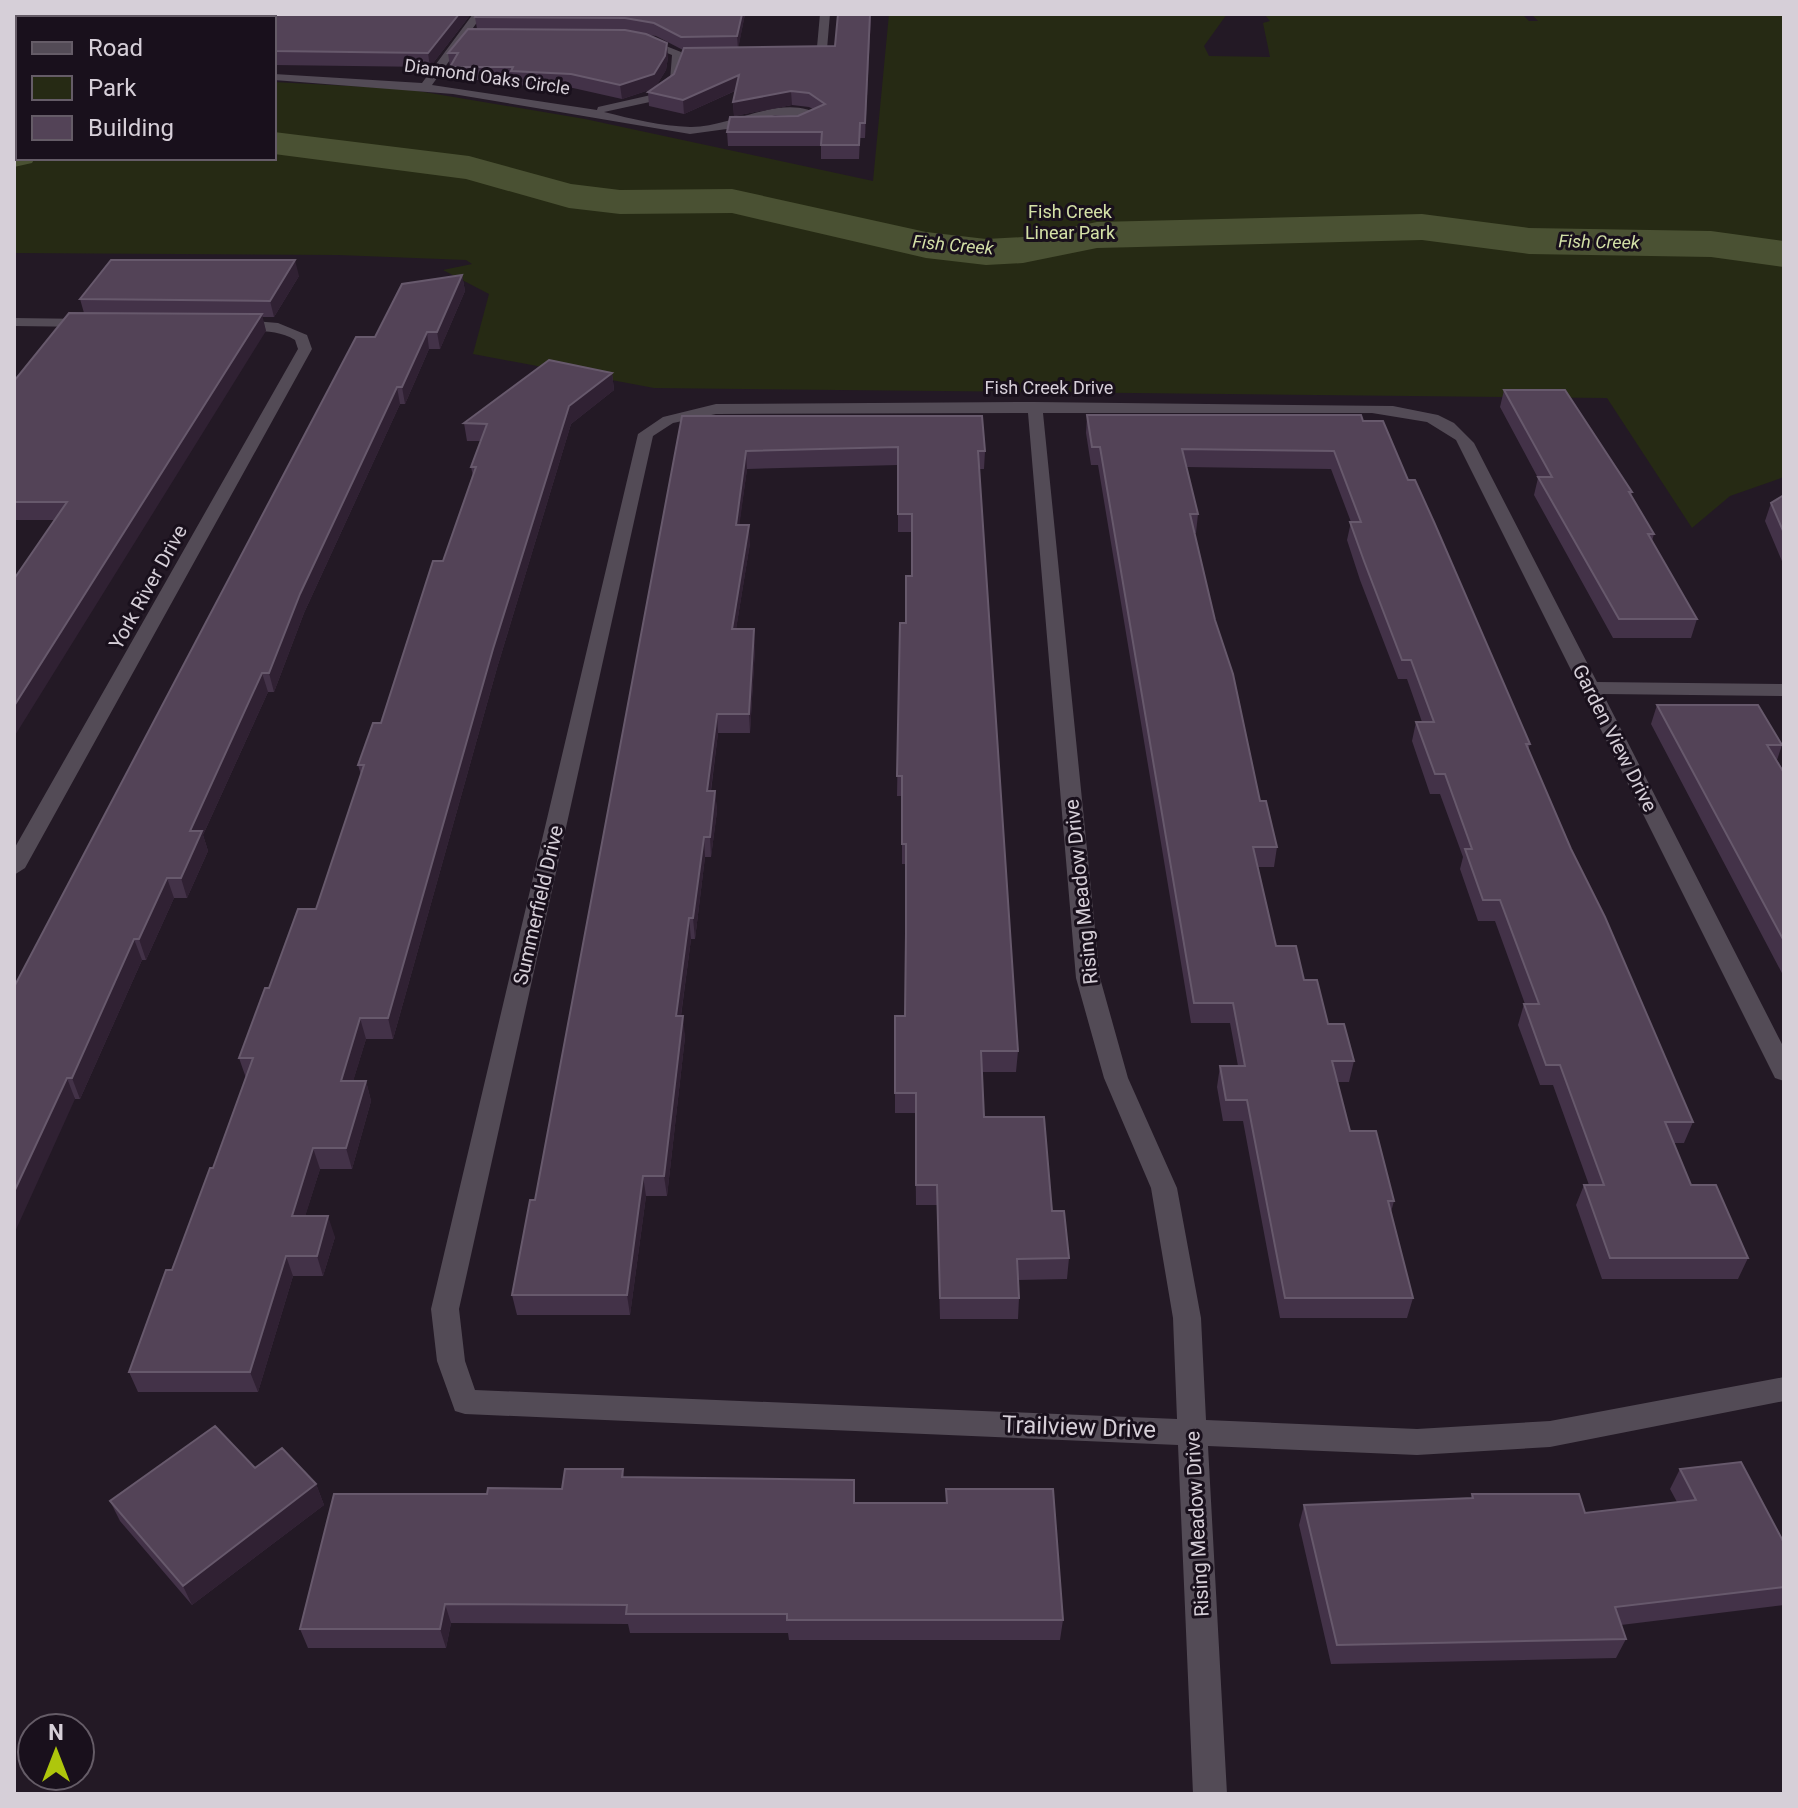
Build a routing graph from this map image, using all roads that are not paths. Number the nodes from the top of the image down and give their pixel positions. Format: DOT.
graph roads {
  1 [pos="478,14"];
  2 [pos="825,14"];
  3 [pos="465,36"];
  4 [pos="481,36"];
  5 [pos="626,37"];
  6 [pos="676,56"];
  7 [pos="691,56"];
  8 [pos="786,57"];
  9 [pos="276,77"];
  10 [pos="426,85"];
  11 [pos="593,111"];
  12 [pos="734,125"];
  13 [pos="20,322"];
  14 [pos="104,323"];
  15 [pos="213,324"];
  16 [pos="14,337"];
  17 [pos="1035,407"];
  18 [pos="1432,417"];
  19 [pos="668,420"];
  20 [pos="1590,688"];
  21 [pos="1784,690"];
  22 [pos="14,868"];
  23 [pos="1784,1072"];
  24 [pos="1784,1389"];
  25 [pos="465,1402"];
  26 [pos="1193,1432"];
  27 [pos="1210,1794"];
  1 -- 3 [label="street"];
  2 -- 8 [label="street"];
  3 -- 4 [label="street"];
  3 -- 10 [label="street"];
  5 -- 6 [label="street"];
  6 -- 7 [label="street"];
  6 -- 11 [label="street"];
  9 -- 10 [label="street, Diamond Oaks Circle"];
  10 -- 11 [label="street, Diamond Oaks Circle"];
  11 -- 12 [label="street, Diamond Oaks Circle"];
  12 -- 12 [label="street"];
  13 -- 14 [label="street"];
  13 -- 16 [label="street"];
  15 -- 22 [label="street, York River Drive"];
  17 -- 18 [label="street, Fish Creek Drive"];
  17 -- 19 [label="street, Fish Creek Drive"];
  17 -- 26 [label="street, Rising Meadow Drive"];
  18 -- 20 [label="street, Garden View Drive"];
  19 -- 25 [label="street, Summerfield Drive"];
  20 -- 21 [label="street"];
  20 -- 23 [label="street, Garden View Drive"];
  24 -- 26 [label="street, Trailview Drive"];
  25 -- 26 [label="street, Trailview Drive"];
  26 -- 27 [label="street, Rising Meadow Drive"];
}
